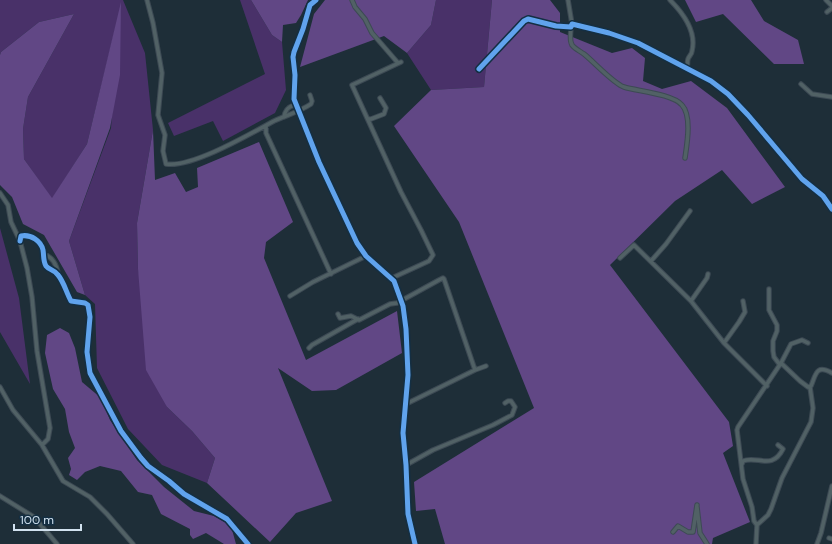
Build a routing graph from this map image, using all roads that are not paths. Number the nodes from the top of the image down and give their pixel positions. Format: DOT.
graph roads {
  1 [pos="147,0"];
  2 [pos="316,0"];
  3 [pos="352,0"];
  4 [pos="568,0"];
  5 [pos="670,0"];
  6 [pos="826,0"];
  7 [pos="832,7"];
  8 [pos="828,12"];
  9 [pos="572,26"];
  10 [pos="479,69"];
  11 [pos="687,69"];
  12 [pos="801,84"];
  13 [pos="310,95"];
  14 [pos="832,97"];
  15 [pos="380,98"];
  16 [pos="298,109"];
  17 [pos="284,117"];
  18 [pos="368,119"];
  19 [pos="266,126"];
  20 [pos="685,158"];
  21 [pos="0,193"];
  22 [pos="832,208"];
  23 [pos="690,211"];
  24 [pos="20,241"];
  25 [pos="43,254"];
  26 [pos="366,256"];
  27 [pos="620,258"];
  28 [pos="651,261"];
  29 [pos="331,274"];
  30 [pos="708,274"];
  31 [pos="58,275"];
  32 [pos="392,278"];
  33 [pos="769,289"];
  34 [pos="290,296"];
  35 [pos="401,300"];
  36 [pos="691,300"];
  37 [pos="743,300"];
  38 [pos="338,314"];
  39 [pos="358,319"];
  40 [pos="808,342"];
  41 [pos="724,343"];
  42 [pos="309,348"];
  43 [pos="781,364"];
  44 [pos="486,366"];
  45 [pos="475,370"];
  46 [pos="832,373"];
  47 [pos="766,386"];
  48 [pos="0,387"];
  49 [pos="810,387"];
  50 [pos="505,402"];
  51 [pos="406,404"];
  52 [pos="42,445"];
  53 [pos="778,445"];
  54 [pos="406,465"];
  55 [pos="742,465"];
  56 [pos="832,486"];
  57 [pos="0,496"];
  58 [pos="757,525"];
  59 [pos="673,532"];
  60 [pos="57,544"];
  61 [pos="133,544"];
  62 [pos="248,544"];
  63 [pos="415,544"];
  64 [pos="707,544"];
  65 [pos="756,544"];
  66 [pos="817,544"];
  1 -- 19 [label="street"];
  2 -- 16 [label="street"];
  3 -- 18 [label="street"];
  4 -- 9 [label="street"];
  5 -- 11 [label="street"];
  6 -- 7 [label="street"];
  7 -- 8 [label="street"];
  9 -- 10 [label="street"];
  9 -- 11 [label="street"];
  9 -- 20 [label="street"];
  11 -- 22 [label="street"];
  12 -- 14 [label="street"];
  13 -- 16 [label="street"];
  15 -- 18 [label="street"];
  16 -- 17 [label="street"];
  16 -- 17 [label="street"];
  16 -- 26 [label="street"];
  17 -- 19 [label="street"];
  18 -- 32 [label="street"];
  19 -- 29 [label="street"];
  21 -- 24 [label="street"];
  23 -- 28 [label="street"];
  24 -- 25 [label="street"];
  24 -- 52 [label="street"];
  25 -- 31 [label="street"];
  25 -- 31 [label="street"];
  26 -- 29 [label="street"];
  26 -- 32 [label="street"];
  27 -- 28 [label="street"];
  28 -- 36 [label="street"];
  29 -- 34 [label="street"];
  30 -- 36 [label="street"];
  31 -- 62 [label="street"];
  32 -- 35 [label="street"];
  33 -- 43 [label="street"];
  35 -- 39 [label="street"];
  35 -- 45 [label="street"];
  35 -- 51 [label="street"];
  36 -- 41 [label="street"];
  37 -- 41 [label="street"];
  38 -- 39 [label="street"];
  39 -- 42 [label="street"];
  40 -- 43 [label="street"];
  41 -- 47 [label="street"];
  43 -- 47 [label="street"];
  43 -- 49 [label="street"];
  44 -- 45 [label="street"];
  45 -- 51 [label="street"];
  46 -- 49 [label="street"];
  47 -- 55 [label="street"];
  48 -- 52 [label="street"];
  49 -- 58 [label="street"];
  50 -- 54 [label="street"];
  51 -- 54 [label="street"];
  52 -- 61 [label="street"];
  53 -- 55 [label="street"];
  54 -- 63 [label="street"];
  55 -- 58 [label="street"];
  56 -- 66 [label="street"];
  57 -- 60 [label="street"];
  58 -- 65 [label="street"];
  59 -- 64 [label="street"];
}
